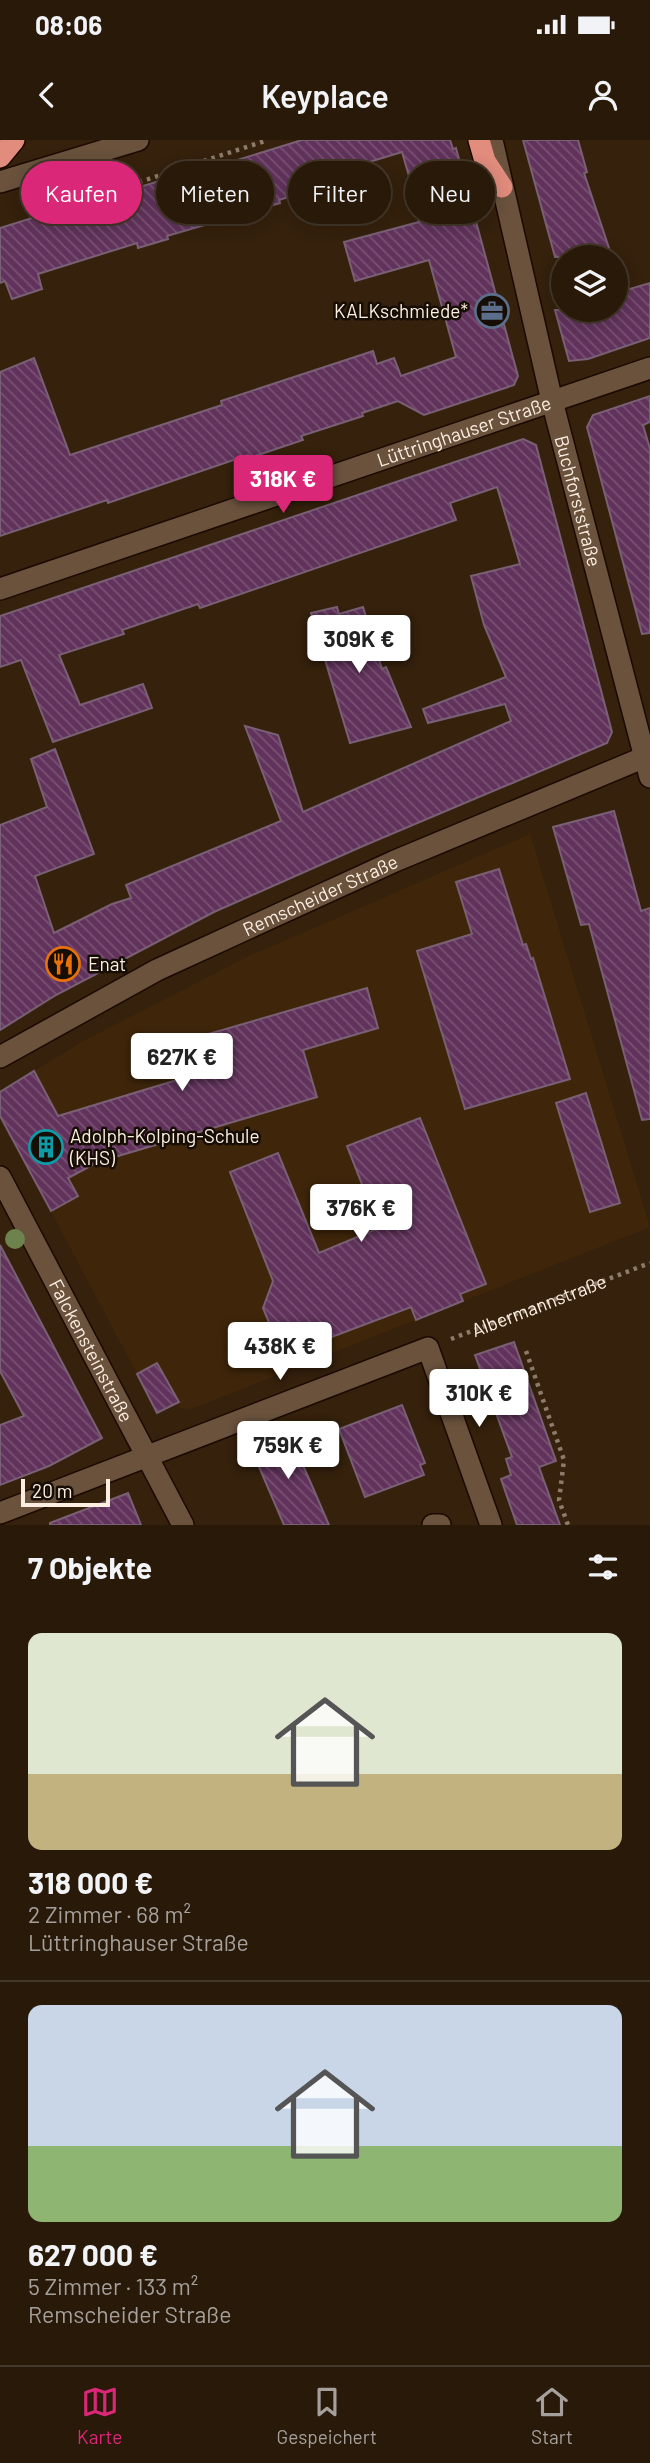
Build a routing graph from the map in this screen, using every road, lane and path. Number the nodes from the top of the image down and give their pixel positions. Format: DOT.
graph roads {
  1 [pos="14,140"];
  2 [pos="138,140"];
  3 [pos="268,140"];
  4 [pos="479,140"];
  5 [pos="492,140"];
  6 [pos="95,153"];
  7 [pos="0,158"];
  8 [pos="0,182"];
  9 [pos="502,187"];
  10 [pos="650,368"];
  11 [pos="552,401"];
  12 [pos="0,589"];
  13 [pos="648,763"];
  14 [pos="0,1057"];
  15 [pos="0,1177"];
  16 [pos="650,1263"];
  17 [pos="428,1348"];
  18 [pos="526,1351"];
  19 [pos="146,1456"];
  20 [pos="0,1513"];
  21 [pos="183,1525"];
  22 [pos="433,1525"];
  23 [pos="440,1525"];
  24 [pos="491,1525"];
  25 [pos="568,1525"];
  1 -- 7 [label="highway"];
  2 -- 6 [label="street"];
  3 -- 6 [label="path"];
  4 -- 9 [label="highway"];
  5 -- 9 [label="street, Buchforststraße"];
  6 -- 8 [label="street"];
  9 -- 11 [label="street, Buchforststraße"];
  10 -- 11 [label="street, Lüttringhauser Straße"];
  11 -- 12 [label="street, Lüttringhauser Straße"];
  11 -- 13 [label="street, Buchforststraße"];
  13 -- 14 [label="street, Remscheider Straße"];
  15 -- 19 [label="street, Falckensteinstraße"];
  16 -- 17 [label="path, Albermannstraße"];
  17 -- 19 [label="street"];
  17 -- 24 [label="street"];
  18 -- 25 [label="path"];
  19 -- 20 [label="street"];
  19 -- 21 [label="street, Falckensteinstraße"];
  22 -- 23 [label="street"];
}
